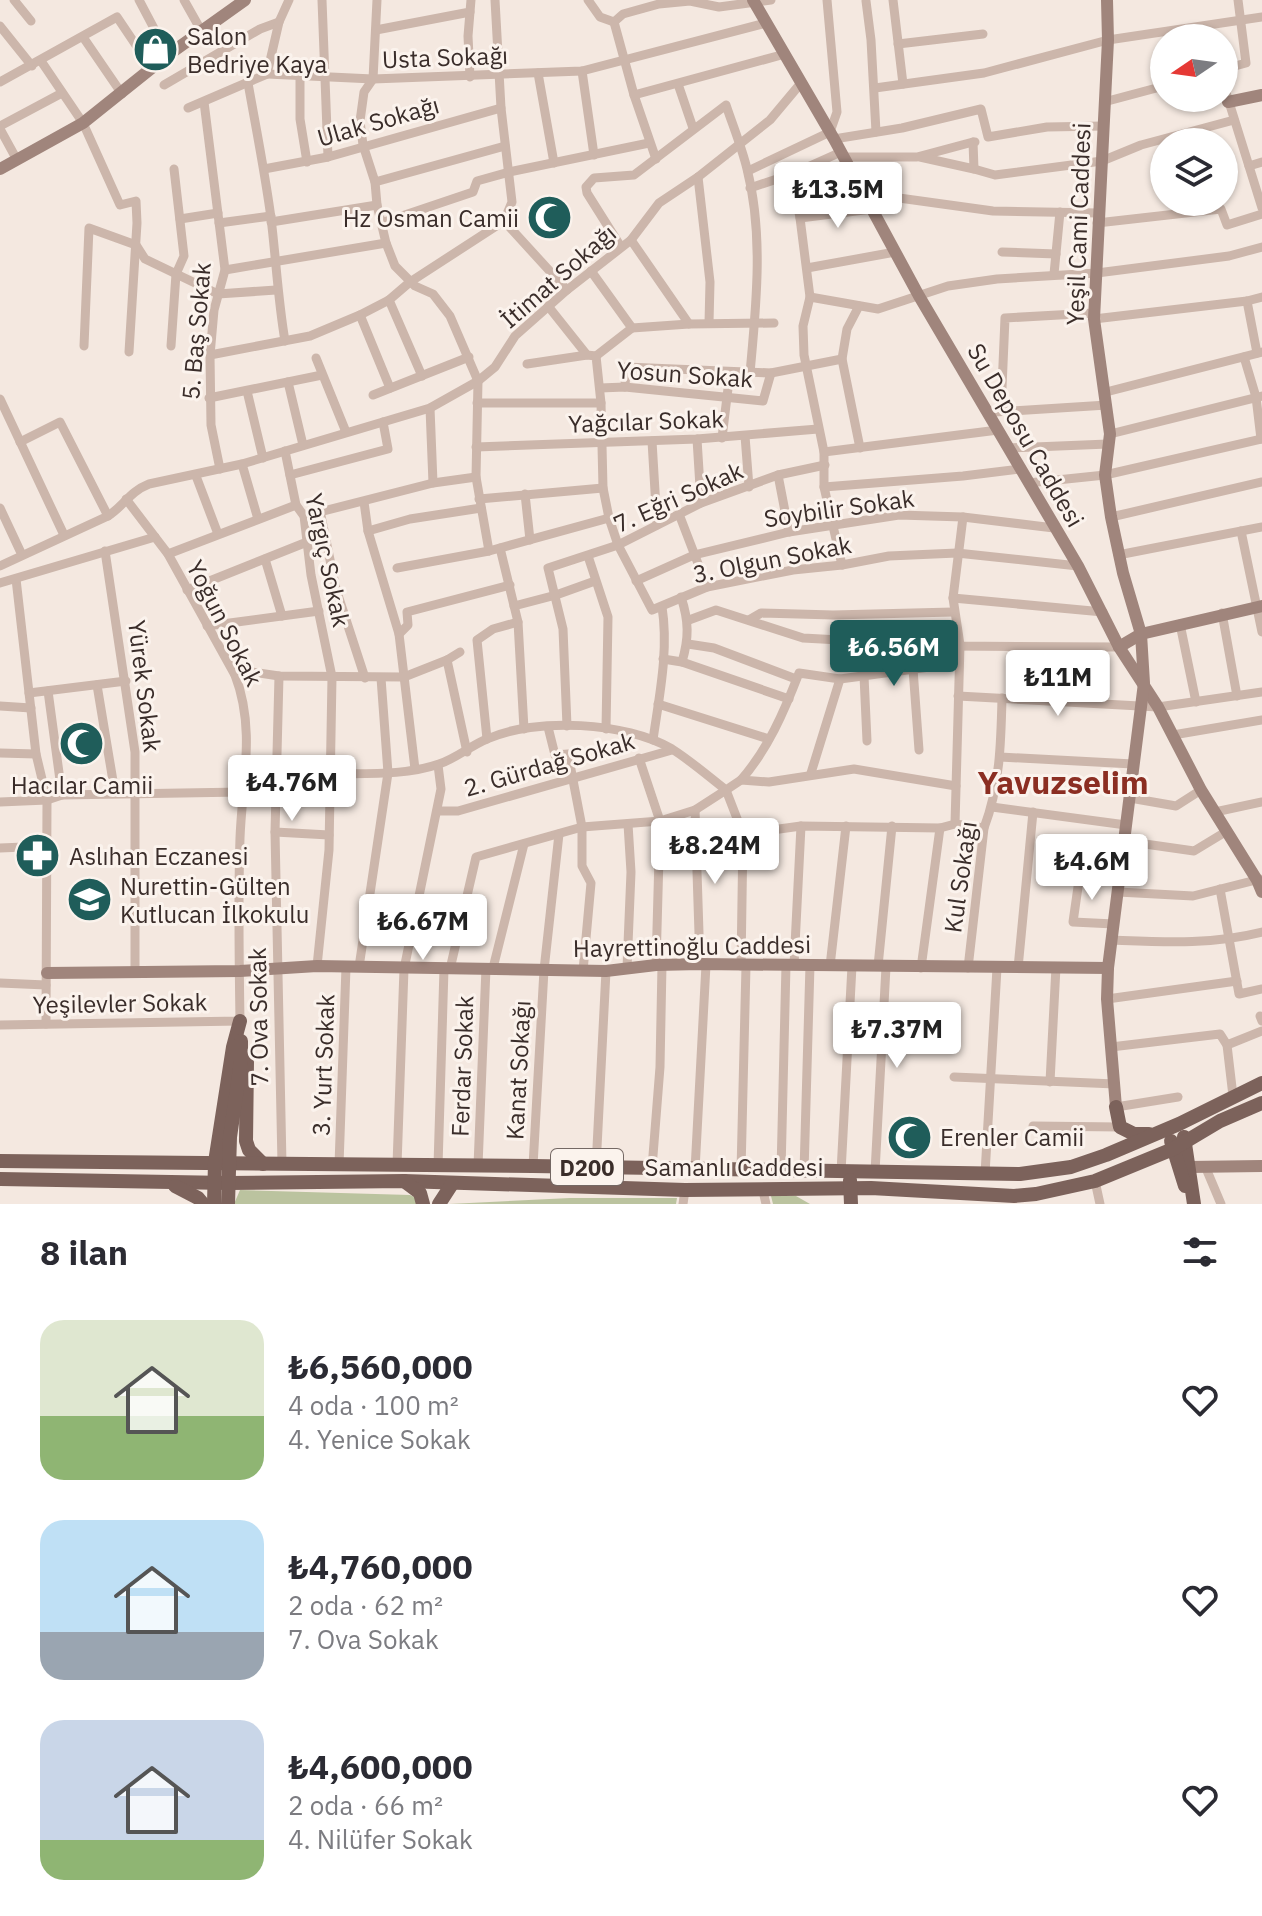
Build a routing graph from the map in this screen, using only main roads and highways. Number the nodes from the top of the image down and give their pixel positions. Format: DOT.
graph roads {
  1 [pos="245,0"];
  2 [pos="1107,0"];
  3 [pos="754,1"];
  4 [pos="1262,95"];
  5 [pos="1238,100"];
  6 [pos="0,169"];
  7 [pos="1260,606"];
  8 [pos="1141,634"];
  9 [pos="1119,647"];
  10 [pos="1144,683"];
  11 [pos="1260,883"];
  12 [pos="1108,968"];
  13 [pos="46,979"];
  14 [pos="1262,1083"];
  15 [pos="1262,1103"];
  16 [pos="1116,1107"];
  17 [pos="1220,1121"];
  18 [pos="1117,1128"];
  19 [pos="1167,1129"];
  20 [pos="1179,1146"];
  21 [pos="1106,1155"];
  22 [pos="0,1161"];
  23 [pos="222,1162"];
  24 [pos="263,1164"];
  25 [pos="1262,1166"];
  26 [pos="1125,1167"];
  27 [pos="1197,1167"];
  28 [pos="846,1172"];
  29 [pos="873,1172"];
  30 [pos="0,1179"];
  31 [pos="404,1181"];
  32 [pos="159,1183"];
  33 [pos="221,1183"];
  34 [pos="452,1184"];
  35 [pos="871,1188"];
  36 [pos="805,1190"];
  37 [pos="920,1192"];
  38 [pos="851,1196"];
  39 [pos="684,1197"];
  40 [pos="764,1197"];
  41 [pos="1038,1199"];
  42 [pos="994,1200"];
  43 [pos="1191,1200"];
  44 [pos="203,1204"];
  45 [pos="214,1204"];
  46 [pos="228,1204"];
  47 [pos="423,1204"];
  48 [pos="439,1204"];
  49 [pos="825,1204"];
  50 [pos="871,1204"];
  51 [pos="895,1204"];
  1 -- 6 [label="main road"];
  2 -- 8 [label="main road, Yeşil Cami Caddesi"];
  3 -- 9 [label="main road, Su Deposu Caddesi"];
  4 -- 5 [label="main road"];
  7 -- 8 [label="main road"];
  8 -- 9 [label="main road"];
  8 -- 10 [label="main road, Yeşil Cami Caddesi"];
  9 -- 10 [label="main road, Su Deposu Caddesi"];
  10 -- 11 [label="main road, Su Deposu Caddesi"];
  10 -- 12 [label="main road, Yeşil Cami Caddesi"];
  12 -- 13 [label="main road, Hayrettinoğlu Caddesi"];
  12 -- 16 [label="main road, Yeşil Cami Caddesi"];
  14 -- 19 [label="main road, D200"];
  15 -- 17 [label="main road, D200"];
  16 -- 18 [label="main road"];
  17 -- 20 [label="main road, D200"];
  17 -- 27 [label="main road"];
  18 -- 19 [label="main road"];
  18 -- 21 [label="main road"];
  19 -- 20 [label="main road"];
  19 -- 21 [label="main road, Samanlı Caddesi / D200"];
  20 -- 26 [label="main road, Samanlı Caddesi / D200"];
  20 -- 27 [label="main road"];
  20 -- 43 [label="main road"];
  21 -- 29 [label="main road, Samanlı Caddesi / D200"];
  22 -- 23 [label="main road, Samanlı Caddesi / D200"];
  23 -- 24 [label="main road, Samanlı Caddesi / D200"];
  23 -- 24 [label="main road"];
  23 -- 33 [label="main road"];
  24 -- 28 [label="main road, Samanlı Caddesi / D200"];
  25 -- 27 [label="main road"];
  26 -- 41 [label="main road, Samanlı Caddesi / D200"];
  26 -- 43 [label="main road"];
  27 -- 43 [label="main road"];
  28 -- 29 [label="main road, Samanlı Caddesi / D200"];
  28 -- 38 [label="main road"];
  29 -- 35 [label="main road"];
  30 -- 32 [label="main road, Samanlı Caddesi / D200"];
  31 -- 33 [label="main road, Samanlı Caddesi / D200"];
  31 -- 34 [label="main road, Samanlı Caddesi / D200"];
  31 -- 47 [label="main road"];
  32 -- 33 [label="main road, Samanlı Caddesi / D200"];
  32 -- 44 [label="main road"];
  33 -- 45 [label="main road"];
  33 -- 46 [label="main road"];
  34 -- 39 [label="main road, Samanlı Caddesi / D200"];
  34 -- 48 [label="main road"];
  35 -- 37 [label="main road, Samanlı Caddesi / D200"];
  35 -- 38 [label="main road, Samanlı Caddesi / D200"];
  35 -- 50 [label="main road"];
  36 -- 38 [label="main road, Samanlı Caddesi / D200"];
  36 -- 40 [label="main road, Samanlı Caddesi / D200"];
  36 -- 49 [label="main road"];
  37 -- 42 [label="main road, Samanlı Caddesi / D200"];
  37 -- 51 [label="main road"];
  39 -- 40 [label="main road, Samanlı Caddesi / D200"];
  41 -- 42 [label="main road, Samanlı Caddesi / D200"];
}
